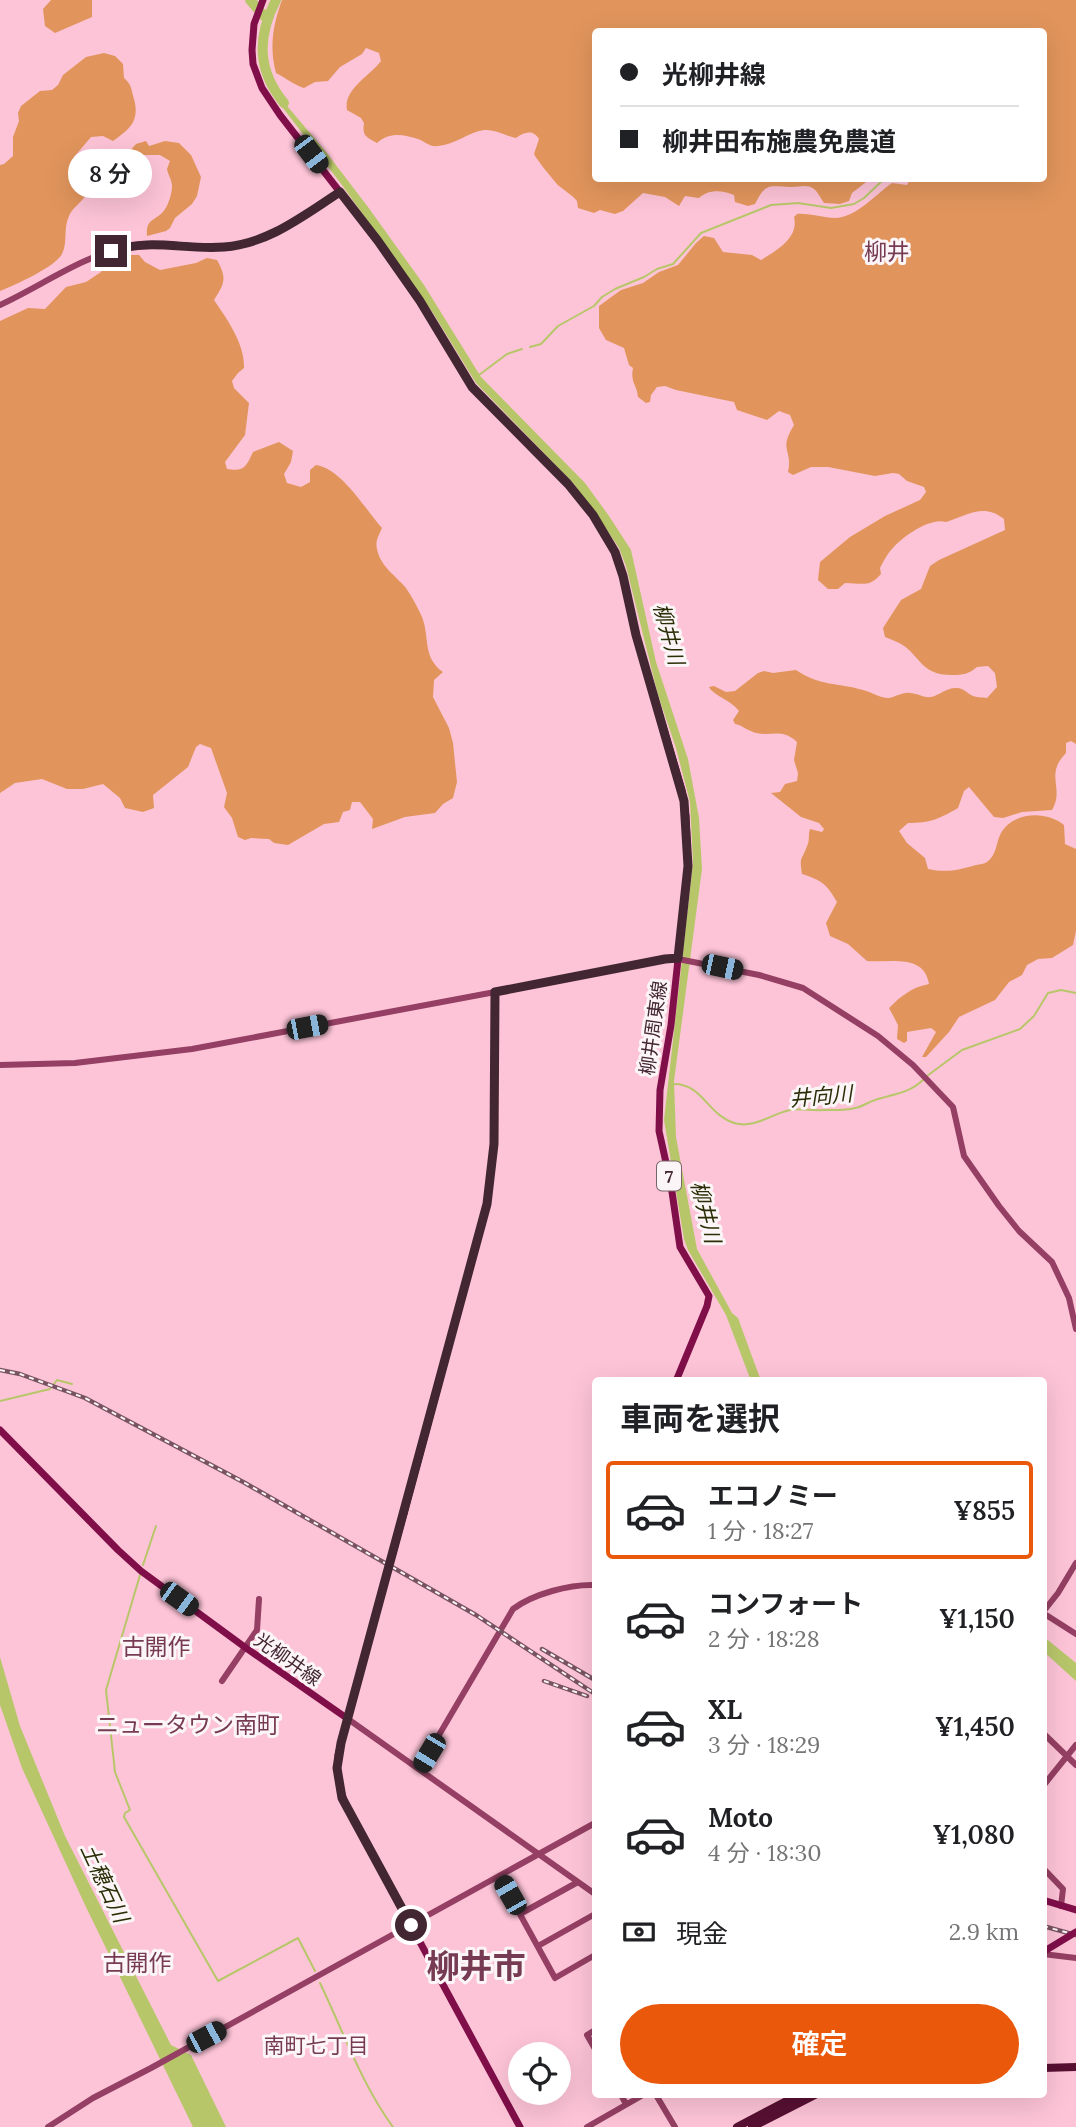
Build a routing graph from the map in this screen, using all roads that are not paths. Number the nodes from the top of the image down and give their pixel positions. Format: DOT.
graph roads {
  1 [pos="262,3"];
  2 [pos="340,192"];
  3 [pos="0,305"];
  4 [pos="680,959"];
  5 [pos="495,992"];
  6 [pos="0,1065"];
  7 [pos="1076,1329"];
  8 [pos="678,1377"];
  9 [pos="0,1430"];
  10 [pos="1076,1563"];
  11 [pos="592,1585"];
  12 [pos="259,1599"];
  13 [pos="1047,1608"];
  14 [pos="1047,1616"];
  15 [pos="1076,1634"];
  16 [pos="246,1648"];
  17 [pos="222,1681"];
  18 [pos="348,1719"];
  19 [pos="1047,1737"];
  20 [pos="1076,1745"];
  21 [pos="1067,1756"];
  22 [pos="1076,1765"];
  23 [pos="419,1769"];
  24 [pos="1047,1781"];
  25 [pos="592,1825"];
  26 [pos="537,1855"];
  27 [pos="1047,1872"];
  28 [pos="499,1876"];
  29 [pos="578,1882"];
  30 [pos="592,1892"];
  31 [pos="1047,1901"];
  32 [pos="1061,1906"];
  33 [pos="1076,1910"];
  34 [pos="520,1914"];
  35 [pos="592,1915"];
  36 [pos="411,1925"];
  37 [pos="1076,1932"];
  38 [pos="538,1946"];
  39 [pos="1047,1950"];
  40 [pos="1047,1954"];
  41 [pos="592,1957"];
  42 [pos="1076,1958"];
  43 [pos="1076,2067"];
  44 [pos="1047,2068"];
  45 [pos="623,2098"];
  46 [pos="637,2098"];
  47 [pos="658,2098"];
  48 [pos="792,2098"];
  49 [pos="809,2098"];
  50 [pos="626,2104"];
  51 [pos="48,2127"];
  52 [pos="520,2127"];
  53 [pos="587,2127"];
  54 [pos="675,2127"];
  55 [pos="737,2127"];
  56 [pos="752,2127"];
  1 -- 2 [label="main road, 柳井周東線 / 7"];
  2 -- 3 [label="street"];
  2 -- 4 [label="main road, 柳井周東線 / 7"];
  4 -- 5 [label="main road"];
  4 -- 7 [label="street"];
  4 -- 8 [label="main road, 柳井周東線 / 7"];
  5 -- 6 [label="street"];
  5 -- 18 [label="main road, bridge"];
  9 -- 16 [label="main road, 光柳井線"];
  10 -- 13 [label="street"];
  11 -- 23 [label="street"];
  12 -- 16 [label="street"];
  14 -- 15 [label="street"];
  16 -- 17 [label="street"];
  16 -- 18 [label="main road, 光柳井線"];
  18 -- 23 [label="street"];
  18 -- 36 [label="main road"];
  19 -- 21 [label="street"];
  20 -- 21 [label="street"];
  21 -- 22 [label="street"];
  21 -- 24 [label="street"];
  23 -- 26 [label="street"];
  25 -- 26 [label="street"];
  26 -- 28 [label="street"];
  26 -- 29 [label="street"];
  27 -- 32 [label="street"];
  28 -- 34 [label="street"];
  28 -- 36 [label="street"];
  29 -- 30 [label="street"];
  29 -- 34 [label="street"];
  31 -- 32 [label="main road"];
  32 -- 33 [label="main road"];
  34 -- 38 [label="street"];
  35 -- 38 [label="street"];
  36 -- 51 [label="street"];
  36 -- 52 [label="main road"];
  37 -- 39 [label="main road, bridge"];
  38 -- 41 [label="street"];
  40 -- 42 [label="street"];
  43 -- 44 [label="highway"];
  45 -- 50 [label="street"];
  46 -- 50 [label="street"];
  47 -- 54 [label="street"];
  48 -- 55 [label="highway"];
  49 -- 56 [label="highway"];
  50 -- 53 [label="street"];
}
